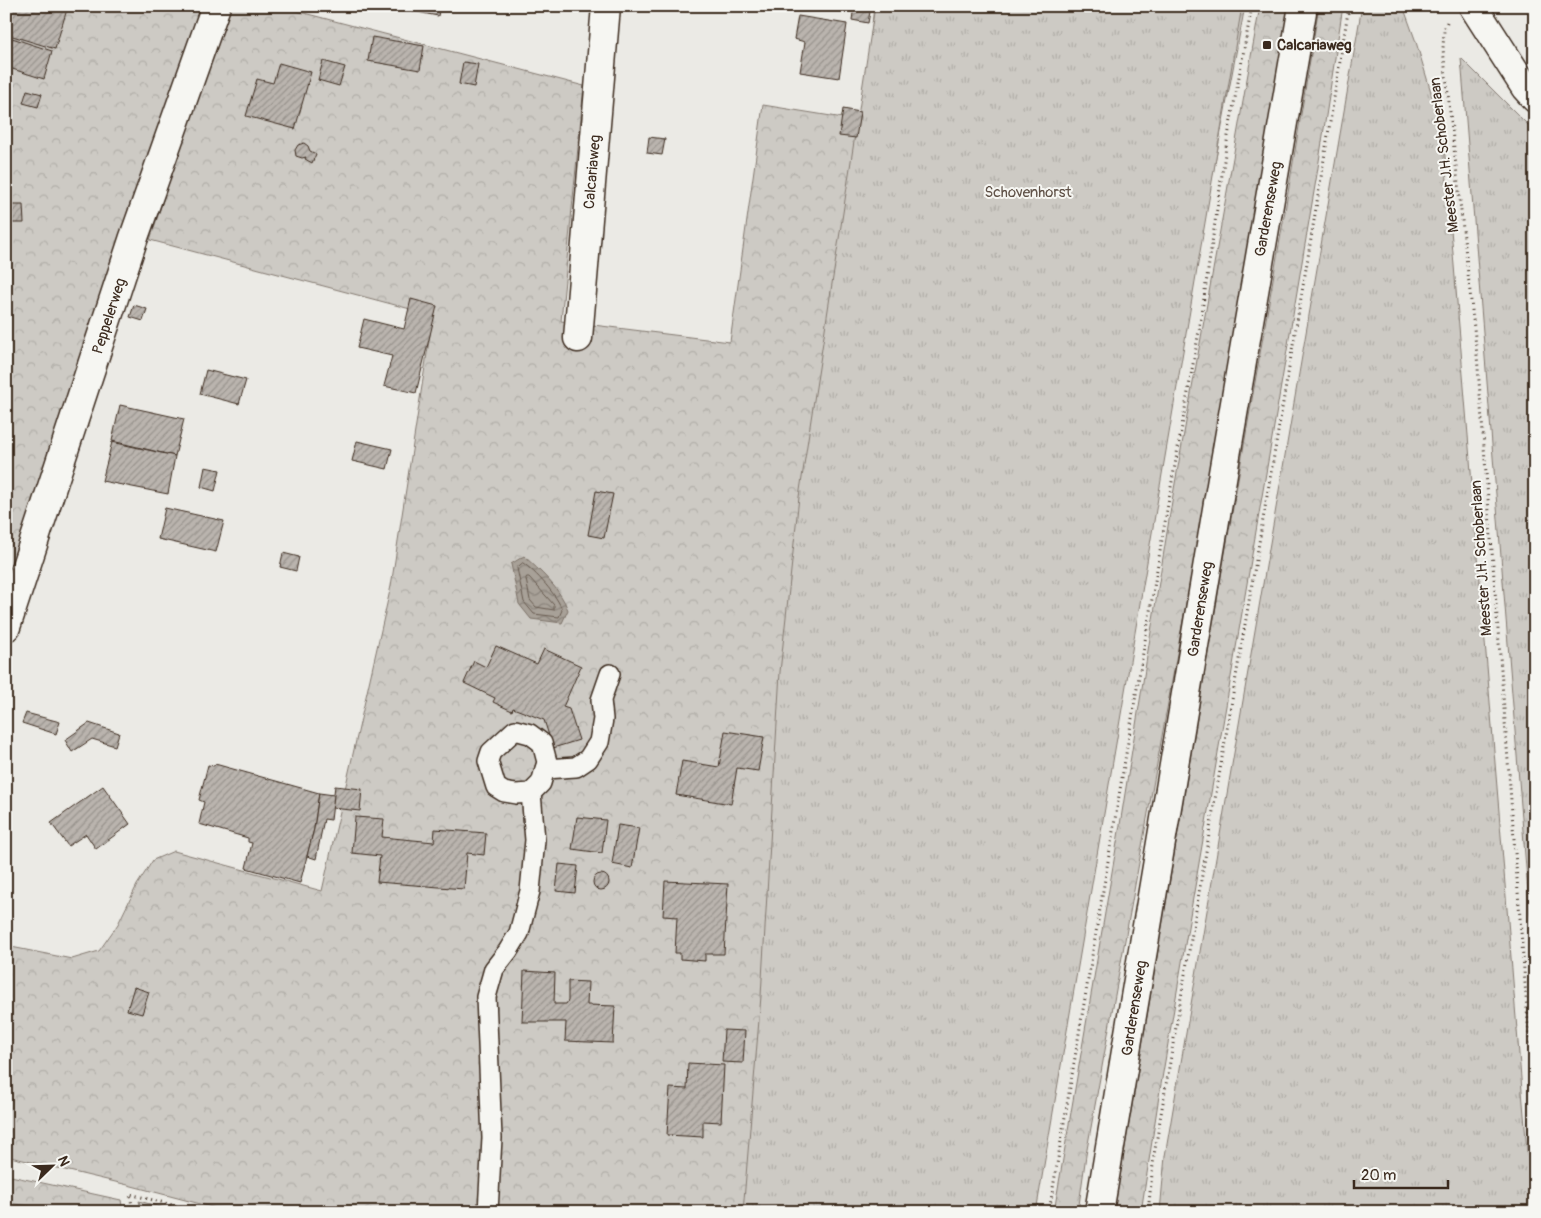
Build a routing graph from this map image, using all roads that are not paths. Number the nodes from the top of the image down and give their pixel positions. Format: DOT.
graph roads {
  1 [pos="216,6"];
  2 [pos="606,6"];
  3 [pos="1303,6"];
  4 [pos="1461,12"];
  5 [pos="1535,98"];
  6 [pos="578,338"];
  7 [pos="6,627"];
  8 [pos="610,674"];
  9 [pos="545,769"];
  10 [pos="531,793"];
  11 [pos="488,1212"];
  12 [pos="1099,1212"];
  1 -- 7 [label="main road, Peppelerweg"];
  2 -- 6 [label="main road, Calcariaweg"];
  3 -- 12 [label="main road, Garderenseweg"];
  4 -- 5 [label="main road"];
  8 -- 9 [label="lane"];
  9 -- 10 [label="lane"];
  9 -- 10 [label="lane"];
  10 -- 11 [label="lane"];
}
